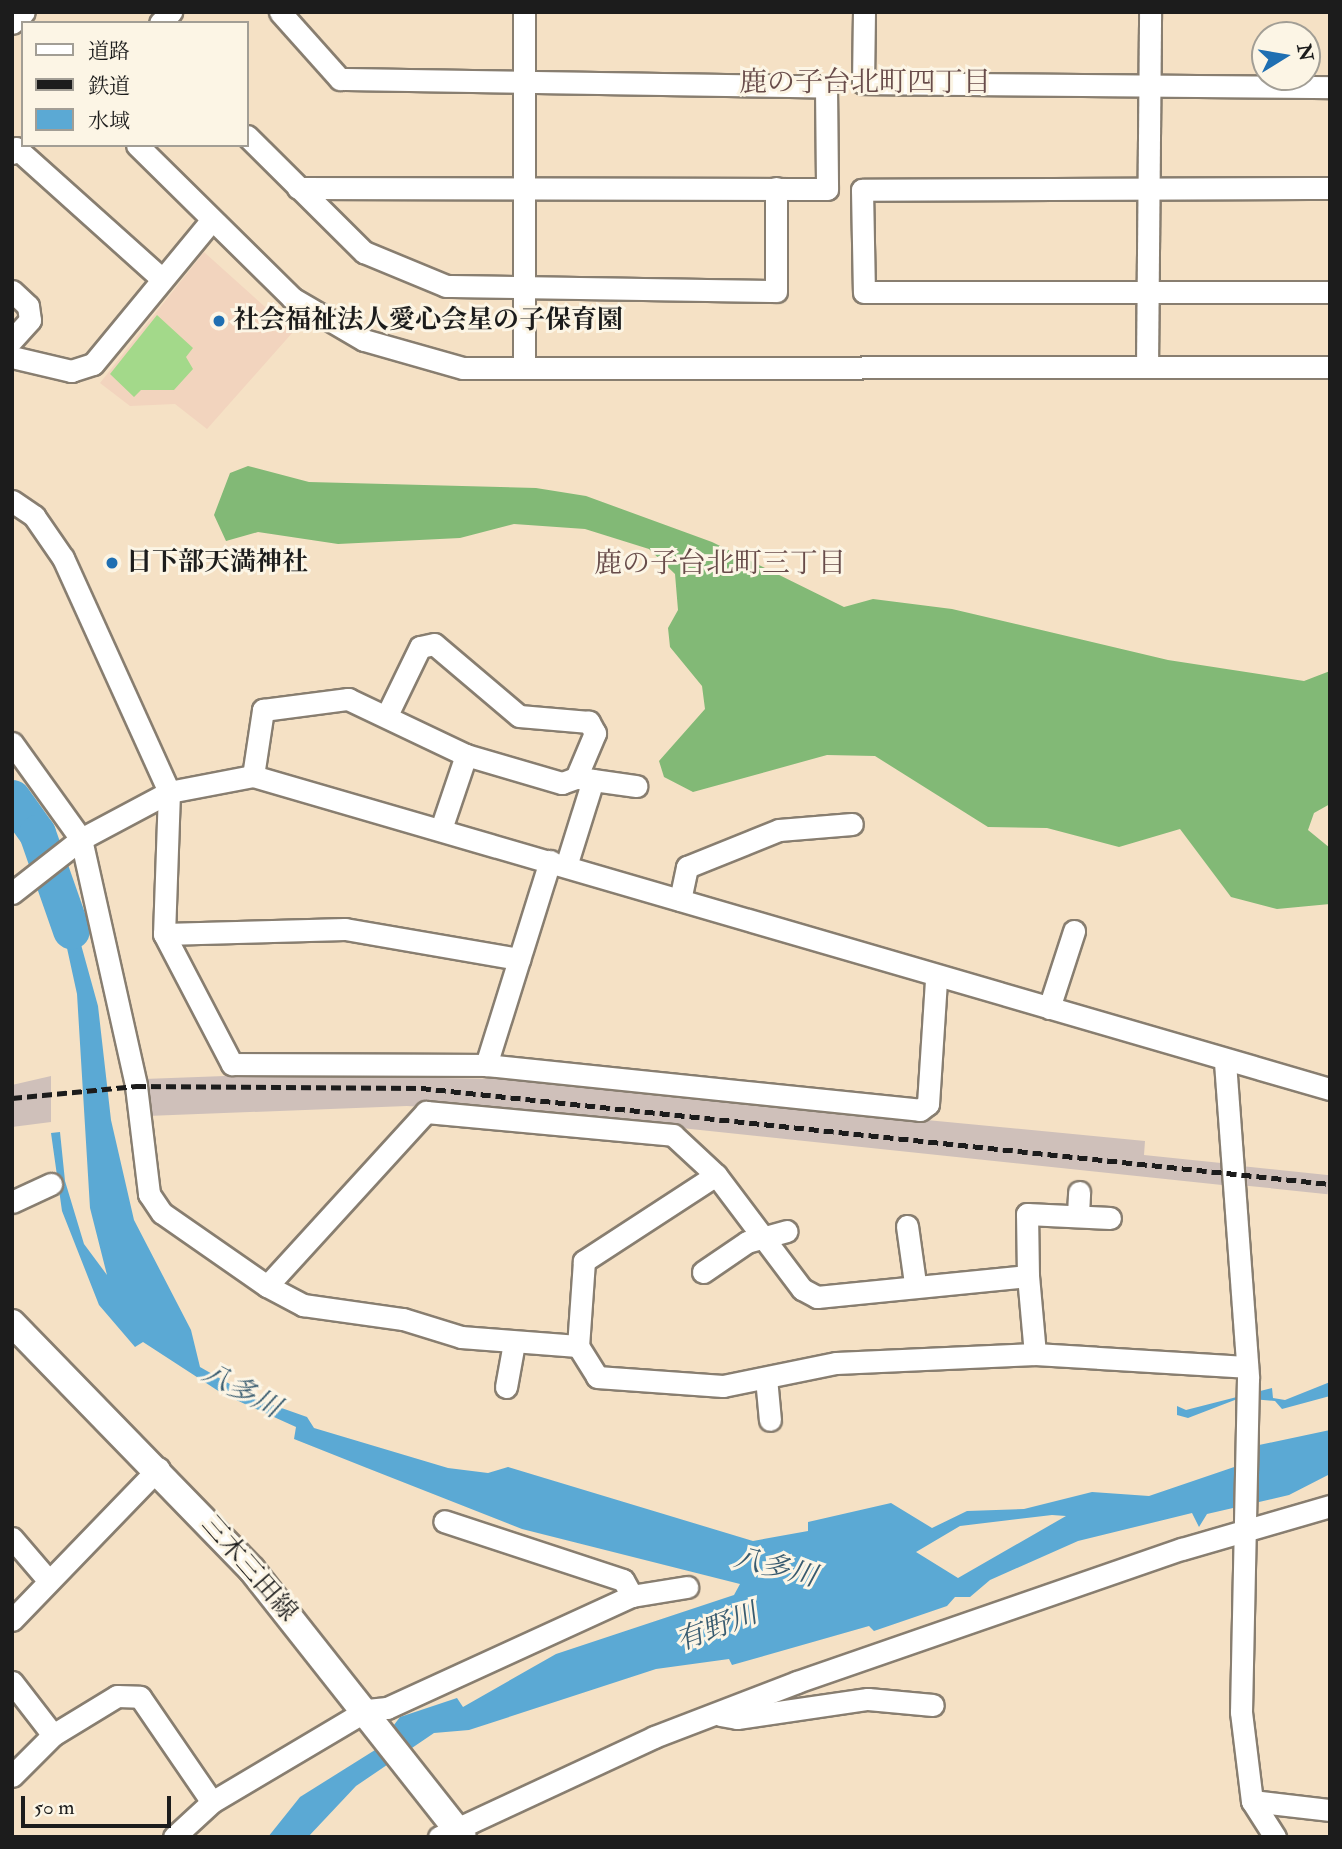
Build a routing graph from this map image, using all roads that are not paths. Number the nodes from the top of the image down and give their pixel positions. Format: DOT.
graph roads {
  1 [pos="280,12"];
  2 [pos="524,12"];
  3 [pos="864,12"];
  4 [pos="1150,12"];
  5 [pos="520,82"];
  6 [pos="1330,87"];
  7 [pos="1152,89"];
  8 [pos="248,137"];
  9 [pos="138,147"];
  10 [pos="12,153"];
  11 [pos="521,187"];
  12 [pos="298,188"];
  13 [pos="776,188"];
  14 [pos="1330,188"];
  15 [pos="1149,190"];
  16 [pos="210,222"];
  17 [pos="160,277"];
  18 [pos="1151,289"];
  19 [pos="12,291"];
  20 [pos="526,292"];
  21 [pos="1330,292"];
  22 [pos="12,340"];
  23 [pos="12,357"];
  24 [pos="524,367"];
  25 [pos="1147,367"];
  26 [pos="1330,367"];
  27 [pos="12,501"];
  28 [pos="387,715"];
  29 [pos="12,743"];
  30 [pos="466,755"];
  31 [pos="253,776"];
  32 [pos="584,779"];
  33 [pos="636,786"];
  34 [pos="169,792"];
  35 [pos="852,824"];
  36 [pos="441,829"];
  37 [pos="76,844"];
  38 [pos="558,864"];
  39 [pos="12,893"];
  40 [pos="680,900"];
  41 [pos="164,934"];
  42 [pos="1075,944"];
  43 [pos="519,959"];
  44 [pos="936,979"];
  45 [pos="1049,1008"];
  46 [pos="1225,1062"];
  47 [pos="486,1065"];
  48 [pos="1330,1088"];
  49 [pos="716,1175"];
  50 [pos="51,1184"];
  51 [pos="1079,1192"];
  52 [pos="12,1202"];
  53 [pos="1078,1214"];
  54 [pos="1110,1218"];
  55 [pos="907,1226"];
  56 [pos="777,1234"];
  57 [pos="703,1272"];
  58 [pos="1028,1276"];
  59 [pos="915,1283"];
  60 [pos="267,1286"];
  61 [pos="12,1323"];
  62 [pos="514,1343"];
  63 [pos="578,1346"];
  64 [pos="1035,1354"];
  65 [pos="1247,1372"];
  66 [pos="766,1378"];
  67 [pos="506,1387"];
  68 [pos="770,1420"];
  69 [pos="159,1468"];
  70 [pos="1330,1506"];
  71 [pos="444,1521"];
  72 [pos="1249,1524"];
  73 [pos="12,1538"];
  74 [pos="48,1580"];
  75 [pos="687,1587"];
  76 [pos="632,1596"];
  77 [pos="12,1620"];
  78 [pos="12,1682"];
  79 [pos="933,1705"];
  80 [pos="715,1713"];
  81 [pos="373,1717"];
  82 [pos="53,1735"];
  83 [pos="12,1776"];
  84 [pos="1252,1801"];
  85 [pos="212,1802"];
  86 [pos="1330,1810"];
  87 [pos="453,1831"];
  88 [pos="174,1837"];
  89 [pos="1275,1837"];
  1 -- 5 [label="street"];
  2 -- 5 [label="street"];
  3 -- 7 [label="street"];
  4 -- 7 [label="street"];
  5 -- 11 [label="street"];
  5 -- 13 [label="street"];
  6 -- 7 [label="street"];
  7 -- 15 [label="street"];
  8 -- 12 [label="street"];
  9 -- 16 [label="street"];
  10 -- 17 [label="street"];
  11 -- 12 [label="street"];
  11 -- 13 [label="street"];
  11 -- 20 [label="street"];
  12 -- 20 [label="street"];
  13 -- 20 [label="street"];
  14 -- 15 [label="street"];
  15 -- 18 [label="street"];
  15 -- 18 [label="street"];
  16 -- 17 [label="street"];
  16 -- 24 [label="street"];
  17 -- 23 [label="street"];
  18 -- 21 [label="street"];
  18 -- 25 [label="street"];
  19 -- 22 [label="street"];
  20 -- 24 [label="street"];
  24 -- 25 [label="street"];
  25 -- 26 [label="street"];
  27 -- 34 [label="street"];
  28 -- 30 [label="street"];
  28 -- 31 [label="street"];
  28 -- 32 [label="street"];
  29 -- 37 [label="street"];
  30 -- 32 [label="street"];
  30 -- 36 [label="street"];
  31 -- 34 [label="street"];
  31 -- 36 [label="street"];
  32 -- 33 [label="street"];
  32 -- 38 [label="street"];
  34 -- 37 [label="street"];
  34 -- 41 [label="street"];
  35 -- 40 [label="street"];
  36 -- 38 [label="street"];
  37 -- 39 [label="street"];
  37 -- 60 [label="street"];
  38 -- 40 [label="street"];
  38 -- 43 [label="street"];
  40 -- 44 [label="street"];
  41 -- 43 [label="street"];
  41 -- 47 [label="street"];
  42 -- 45 [label="street"];
  43 -- 47 [label="street"];
  44 -- 45 [label="street"];
  44 -- 47 [label="street"];
  45 -- 46 [label="street"];
  46 -- 48 [label="street"];
  46 -- 65 [label="street"];
  49 -- 56 [label="street"];
  49 -- 60 [label="street"];
  49 -- 63 [label="street"];
  50 -- 52 [label="street"];
  51 -- 53 [label="street"];
  53 -- 54 [label="street"];
  53 -- 58 [label="street"];
  55 -- 59 [label="street"];
  56 -- 57 [label="street"];
  56 -- 59 [label="street"];
  58 -- 59 [label="street"];
  58 -- 64 [label="street"];
  60 -- 62 [label="street"];
  61 -- 69 [label="main road, 三木三田線"];
  62 -- 63 [label="street"];
  62 -- 67 [label="street"];
  63 -- 66 [label="street"];
  64 -- 65 [label="street"];
  64 -- 66 [label="street"];
  65 -- 72 [label="street"];
  66 -- 68 [label="street"];
  69 -- 74 [label="street"];
  69 -- 81 [label="main road, 三木三田線"];
  70 -- 72 [label="street"];
  71 -- 76 [label="street"];
  72 -- 80 [label="street"];
  72 -- 84 [label="street"];
  73 -- 74 [label="street"];
  74 -- 77 [label="street"];
  75 -- 76 [label="street"];
  76 -- 81 [label="street"];
  78 -- 82 [label="street"];
  79 -- 80 [label="street"];
  80 -- 87 [label="street"];
  81 -- 85 [label="street"];
  81 -- 87 [label="main road, 三木三田線"];
  82 -- 83 [label="street"];
  82 -- 85 [label="street"];
  84 -- 86 [label="street"];
  84 -- 89 [label="street"];
  85 -- 88 [label="street"];
}
